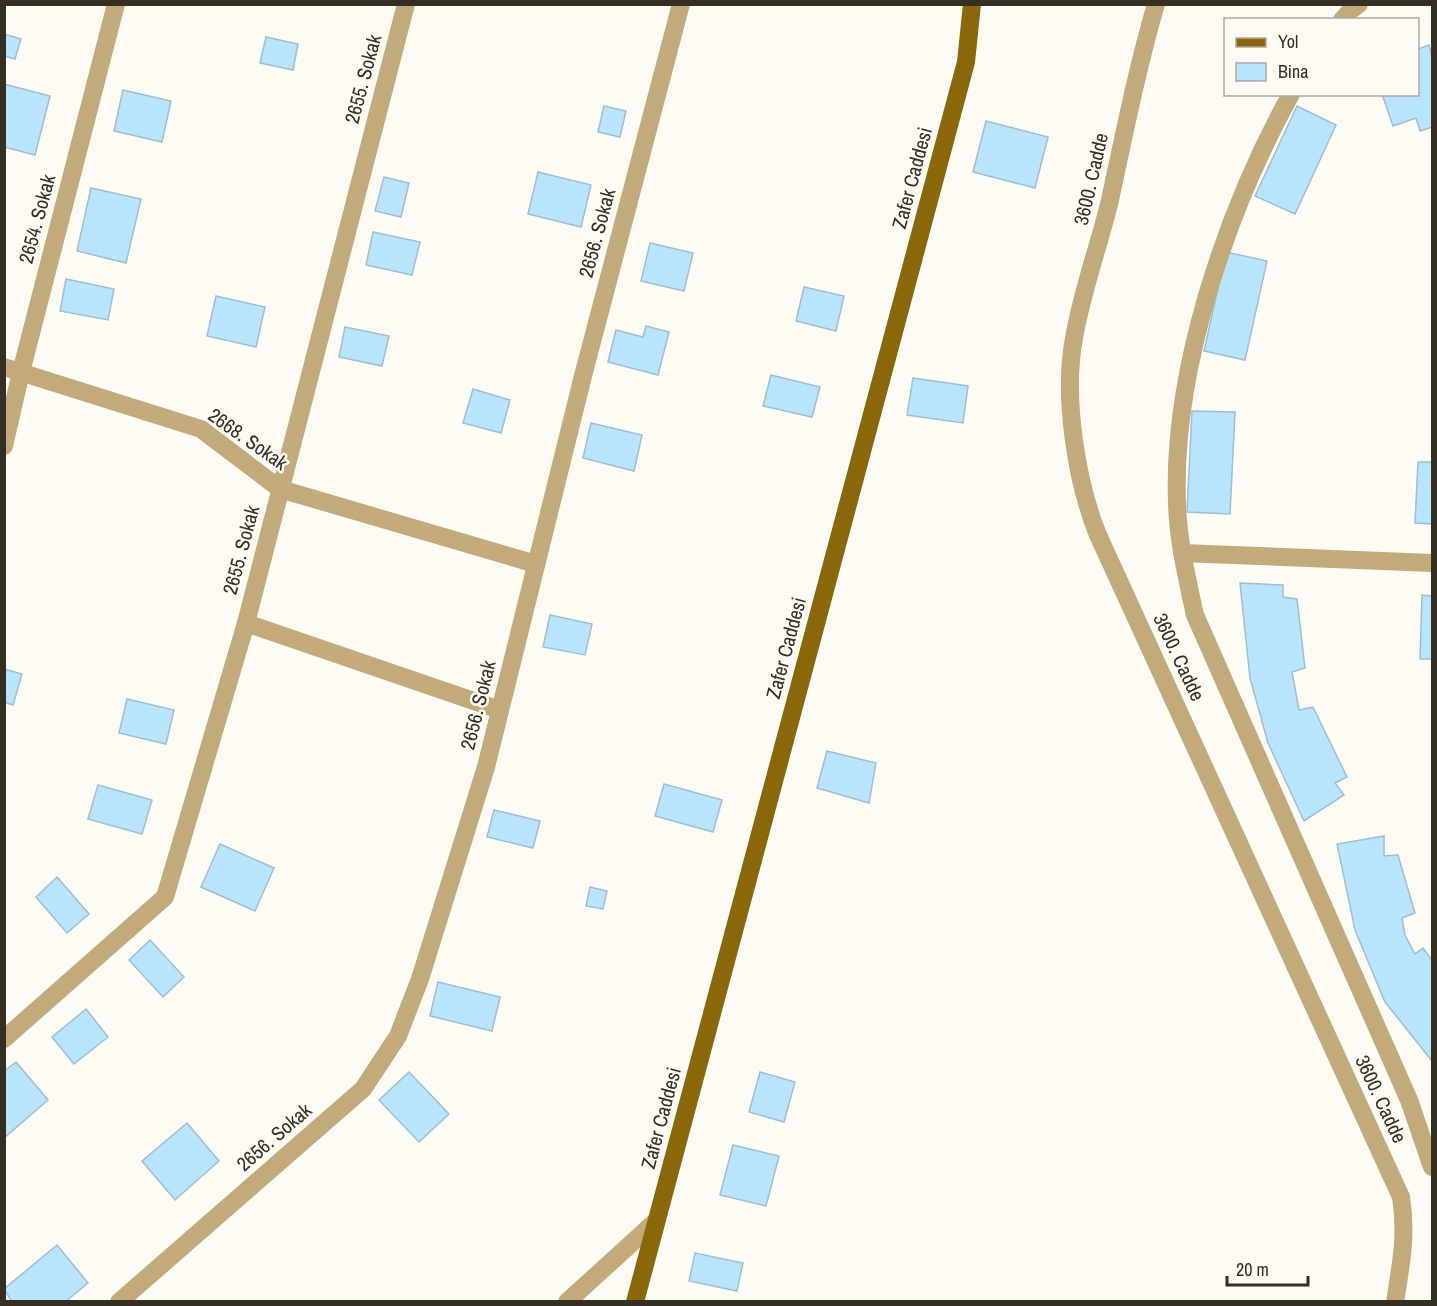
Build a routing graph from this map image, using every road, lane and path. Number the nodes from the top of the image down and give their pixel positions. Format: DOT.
graph roads {
  1 [pos="116,4"];
  2 [pos="406,4"];
  3 [pos="681,4"];
  4 [pos="972,4"];
  5 [pos="1156,4"];
  6 [pos="1359,4"];
  7 [pos="1344,18"];
  8 [pos="1290,96"];
  9 [pos="13,369"];
  10 [pos="9,403"];
  11 [pos="4,446"];
  12 [pos="280,489"];
  13 [pos="1182,552"];
  14 [pos="1432,563"];
  15 [pos="536,564"];
  16 [pos="246,623"];
  17 [pos="500,710"];
  18 [pos="4,1039"];
  19 [pos="1426,1125"];
  20 [pos="1432,1167"];
  21 [pos="657,1221"];
  22 [pos="119,1302"];
  23 [pos="567,1302"];
  24 [pos="635,1302"];
  25 [pos="1395,1302"];
  1 -- 9 [label="street, 2654. Sokak"];
  2 -- 12 [label="street, 2655. Sokak"];
  3 -- 15 [label="street, 2656. Sokak"];
  4 -- 21 [label="main road, Zafer Caddesi"];
  5 -- 25 [label="street, 3600. Cadde"];
  6 -- 7 [label="street"];
  8 -- 13 [label="street"];
  9 -- 10 [label="street, 2654. Sokak"];
  9 -- 12 [label="street, 2668. Sokak"];
  10 -- 11 [label="street, 2654. Sokak"];
  12 -- 15 [label="street, 2668. Sokak"];
  12 -- 16 [label="street, 2655. Sokak"];
  13 -- 14 [label="street"];
  13 -- 19 [label="street"];
  15 -- 17 [label="street, 2656. Sokak"];
  16 -- 17 [label="street"];
  16 -- 18 [label="street, 2655. Sokak"];
  17 -- 22 [label="street, 2656. Sokak"];
  19 -- 20 [label="street"];
  21 -- 23 [label="street"];
  21 -- 24 [label="main road, Zafer Caddesi"];
}
